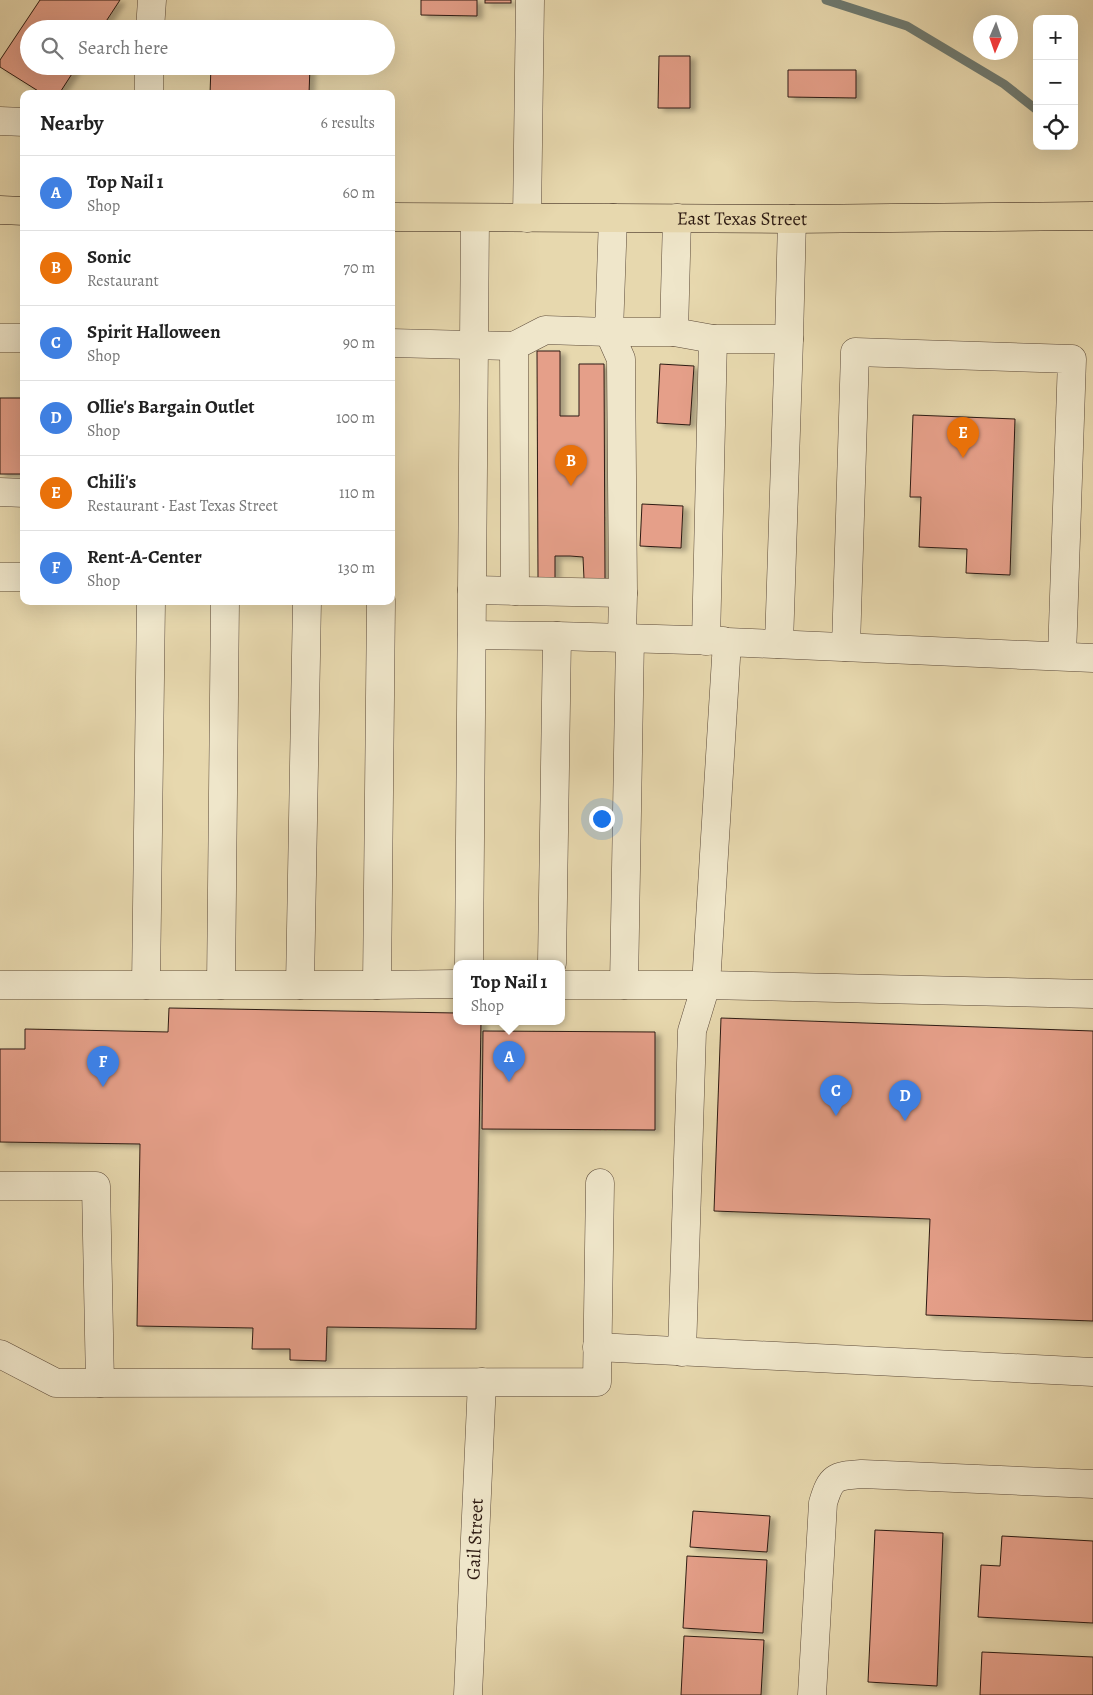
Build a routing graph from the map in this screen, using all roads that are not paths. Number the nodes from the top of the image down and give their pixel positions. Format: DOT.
graph roads {
  1 [pos="152,0"];
  2 [pos="530,0"];
  3 [pos="151,20"];
  4 [pos="149,75"];
  5 [pos="149,90"];
  6 [pos="0,121"];
  7 [pos="20,122"];
  8 [pos="0,210"];
  9 [pos="20,211"];
  10 [pos="1093,216"];
  11 [pos="395,217"];
  12 [pos="474,218"];
  13 [pos="527,218"];
  14 [pos="613,218"];
  15 [pos="677,218"];
  16 [pos="792,219"];
  17 [pos="609,332"];
  18 [pos="674,332"];
  19 [pos="0,338"];
  20 [pos="20,338"];
  21 [pos="714,339"];
  22 [pos="789,340"];
  23 [pos="395,343"];
  24 [pos="474,345"];
  25 [pos="514,346"];
  26 [pos="1083,359"];
  27 [pos="0,492"];
  28 [pos="20,492"];
  29 [pos="0,577"];
  30 [pos="20,577"];
  31 [pos="472,590"];
  32 [pos="515,591"];
  33 [pos="623,593"];
  34 [pos="151,605"];
  35 [pos="225,605"];
  36 [pos="308,605"];
  37 [pos="381,605"];
  38 [pos="472,635"];
  39 [pos="557,636"];
  40 [pos="626,638"];
  41 [pos="716,641"];
  42 [pos="779,644"];
  43 [pos="846,647"];
  44 [pos="1062,656"];
  45 [pos="1093,658"];
  46 [pos="469,960"];
  47 [pos="552,960"];
  48 [pos="453,984"];
  49 [pos="0,985"];
  50 [pos="146,985"];
  51 [pos="300,985"];
  52 [pos="565,985"];
  53 [pos="624,985"];
  54 [pos="706,985"];
  55 [pos="221,986"];
  56 [pos="377,986"];
  57 [pos="1093,994"];
  58 [pos="600,1183"];
  59 [pos="0,1186"];
  60 [pos="597,1347"];
  61 [pos="682,1352"];
  62 [pos="0,1354"];
  63 [pos="1093,1372"];
  64 [pos="482,1382"];
  65 [pos="100,1383"];
  66 [pos="1093,1484"];
  67 [pos="468,1695"];
  68 [pos="812,1695"];
  1 -- 3 [label="street"];
  2 -- 13 [label="street"];
  4 -- 5 [label="street"];
  6 -- 7 [label="street"];
  8 -- 9 [label="main road"];
  10 -- 16 [label="main road, East Texas Street"];
  11 -- 12 [label="main road, East Texas Street"];
  12 -- 13 [label="main road, East Texas Street"];
  12 -- 24 [label="street"];
  13 -- 14 [label="main road, East Texas Street"];
  14 -- 15 [label="main road, East Texas Street"];
  14 -- 17 [label="street"];
  15 -- 16 [label="main road, East Texas Street"];
  15 -- 18 [label="street"];
  16 -- 22 [label="street"];
  17 -- 18 [label="street"];
  17 -- 25 [label="street"];
  17 -- 33 [label="street"];
  18 -- 21 [label="street"];
  19 -- 20 [label="street"];
  21 -- 22 [label="street"];
  21 -- 41 [label="street"];
  22 -- 42 [label="street"];
  23 -- 24 [label="street"];
  24 -- 25 [label="street"];
  24 -- 31 [label="street"];
  25 -- 32 [label="street"];
  26 -- 43 [label="street"];
  26 -- 44 [label="street"];
  27 -- 28 [label="street"];
  29 -- 30 [label="street"];
  31 -- 32 [label="street"];
  31 -- 38 [label="street"];
  32 -- 33 [label="street"];
  33 -- 40 [label="street"];
  34 -- 50 [label="street"];
  35 -- 55 [label="street"];
  36 -- 51 [label="street"];
  37 -- 56 [label="street"];
  38 -- 39 [label="street"];
  38 -- 46 [label="street"];
  39 -- 40 [label="street"];
  39 -- 47 [label="street"];
  40 -- 41 [label="street"];
  40 -- 53 [label="street"];
  41 -- 42 [label="street"];
  41 -- 54 [label="street"];
  42 -- 43 [label="street"];
  43 -- 44 [label="street"];
  44 -- 45 [label="street"];
  48 -- 56 [label="street"];
  49 -- 50 [label="street"];
  50 -- 55 [label="street"];
  51 -- 55 [label="street"];
  51 -- 56 [label="street"];
  52 -- 53 [label="street"];
  53 -- 54 [label="street"];
  54 -- 57 [label="street"];
  54 -- 61 [label="street"];
  58 -- 60 [label="street"];
  59 -- 65 [label="street"];
  60 -- 61 [label="street"];
  60 -- 64 [label="street"];
  61 -- 63 [label="street"];
  62 -- 65 [label="street"];
  64 -- 65 [label="street"];
  64 -- 67 [label="street, Gail Street"];
  66 -- 68 [label="street"];
}
